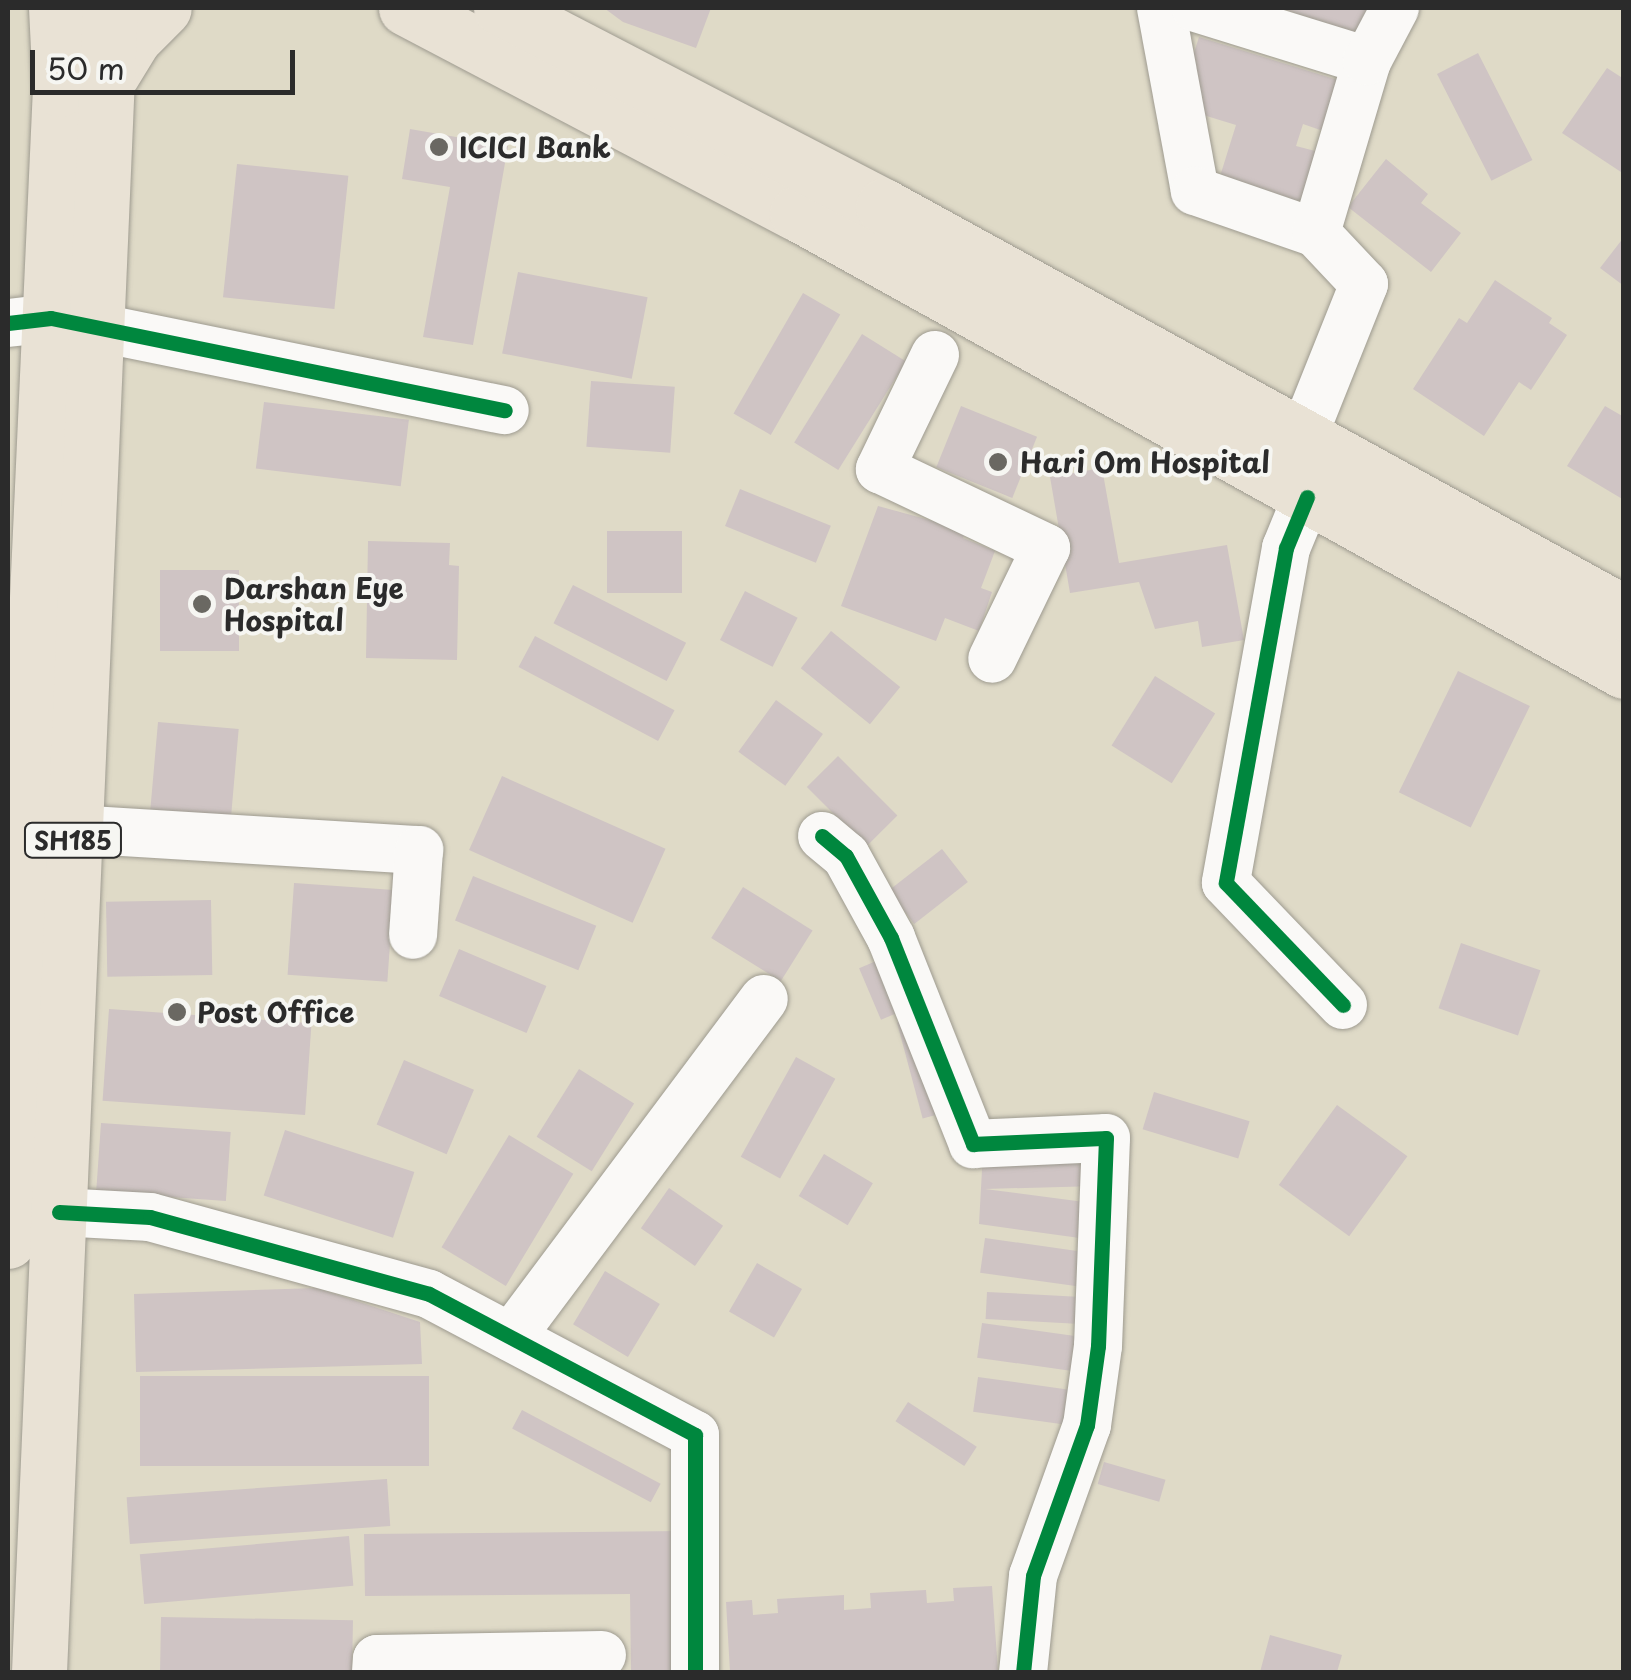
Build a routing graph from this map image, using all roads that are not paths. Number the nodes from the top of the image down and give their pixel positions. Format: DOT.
graph roads {
  1 [pos="56,8"];
  2 [pos="110,8"];
  3 [pos="164,8"];
  4 [pos="406,8"];
  5 [pos="501,8"];
  6 [pos="1161,8"];
  7 [pos="1196,8"];
  8 [pos="1395,8"];
  9 [pos="1249,15"];
  10 [pos="1367,61"];
  11 [pos="112,74"];
  12 [pos="1316,233"];
  13 [pos="50,322"];
  14 [pos="935,356"];
  15 [pos="505,410"];
  16 [pos="1313,464"];
  17 [pos="1624,614"];
  18 [pos="992,659"];
  19 [pos="1624,671"];
  20 [pos="73,829"];
  21 [pos="822,836"];
  22 [pos="413,935"];
  23 [pos="12,960"];
  24 [pos="764,999"];
  25 [pos="1342,1004"];
  26 [pos="59,1212"];
  27 [pos="8,1241"];
  28 [pos="511,1338"];
  29 [pos="602,1654"];
  30 [pos="40,1672"];
  31 [pos="376,1672"];
  32 [pos="695,1672"];
  33 [pos="1023,1672"];
  1 -- 13 [label="main road, SH185"];
  2 -- 11 [label="main road, SH185"];
  3 -- 11 [label="main road"];
  4 -- 16 [label="main road"];
  5 -- 16 [label="main road"];
  6 -- 12 [label="street"];
  7 -- 9 [label="street"];
  8 -- 10 [label="street"];
  9 -- 10 [label="street"];
  10 -- 12 [label="street"];
  11 -- 13 [label="main road, SH185"];
  12 -- 16 [label="street"];
  13 -- 15 [label="street"];
  13 -- 20 [label="main road, SH185"];
  13 -- 23 [label="main road, SH185"];
  14 -- 18 [label="street"];
  16 -- 17 [label="main road"];
  16 -- 19 [label="main road"];
  16 -- 25 [label="street"];
  20 -- 22 [label="street"];
  20 -- 26 [label="main road, SH185"];
  21 -- 33 [label="street"];
  23 -- 27 [label="main road, SH185"];
  24 -- 28 [label="street"];
  26 -- 28 [label="street"];
  26 -- 30 [label="main road, SH185"];
  28 -- 32 [label="street"];
  29 -- 31 [label="street"];
}
